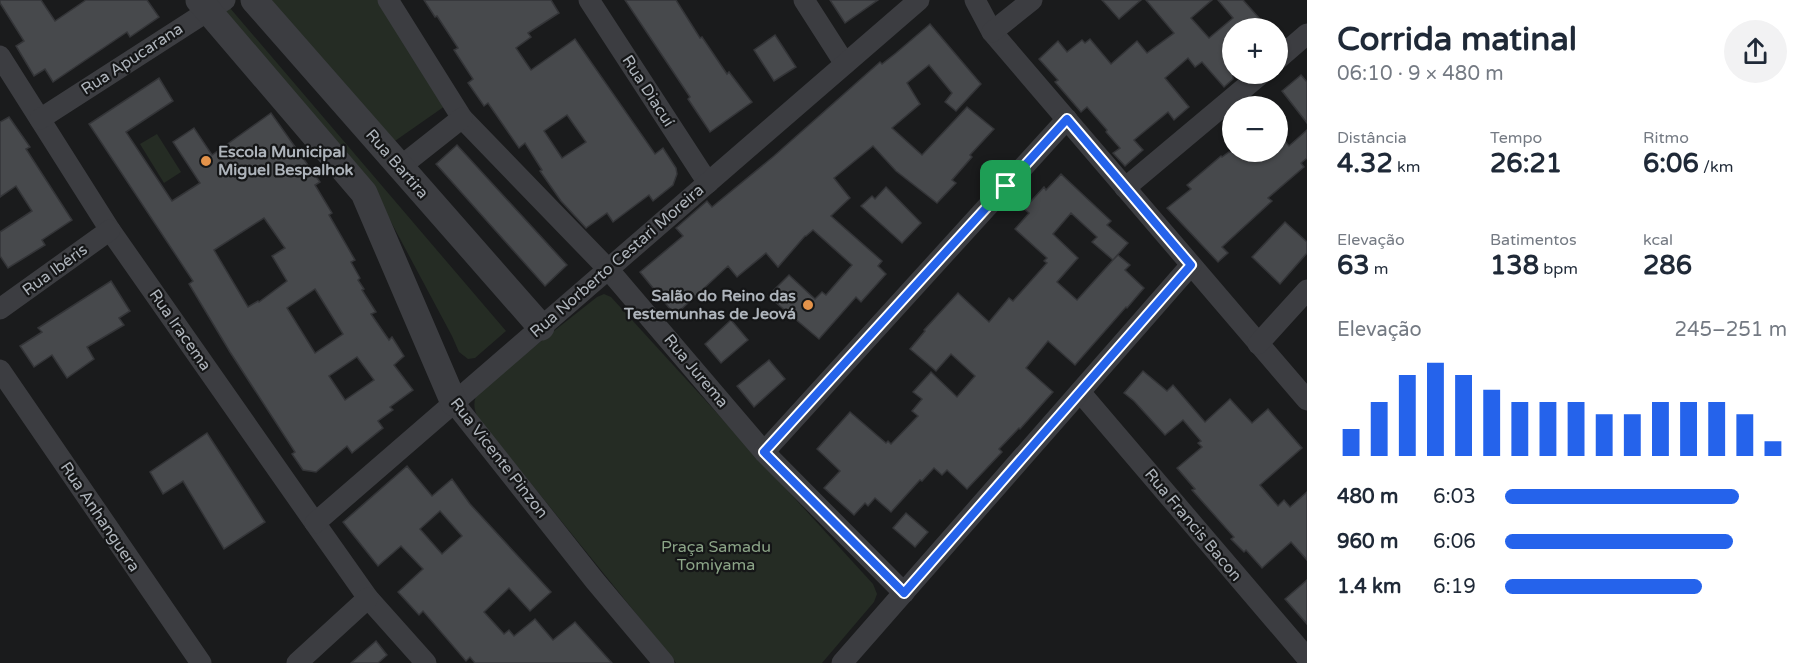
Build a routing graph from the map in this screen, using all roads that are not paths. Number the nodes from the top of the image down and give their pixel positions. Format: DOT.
graph roads {
  1 [pos="254,0"];
  2 [pos="388,0"];
  3 [pos="589,0"];
  4 [pos="804,0"];
  5 [pos="919,0"];
  6 [pos="975,0"];
  7 [pos="1032,0"];
  8 [pos="211,4"];
  9 [pos="992,32"];
  10 [pos="1307,34"];
  11 [pos="1288,50"];
  12 [pos="0,56"];
  13 [pos="845,64"];
  14 [pos="1249,84"];
  15 [pos="462,118"];
  16 [pos="40,119"];
  17 [pos="1067,119"];
  18 [pos="400,167"];
  19 [pos="708,183"];
  20 [pos="1125,188"];
  21 [pos="110,230"];
  22 [pos="1191,265"];
  23 [pos="608,269"];
  24 [pos="1307,290"];
  25 [pos="0,309"];
  26 [pos="541,327"];
  27 [pos="1257,344"];
  28 [pos="0,370"];
  29 [pos="1080,392"];
  30 [pos="1307,400"];
  31 [pos="454,403"];
  32 [pos="764,452"];
  33 [pos="315,523"];
  34 [pos="904,593"];
  35 [pos="368,598"];
  36 [pos="1307,658"];
  37 [pos="201,663"];
  38 [pos="297,663"];
  39 [pos="426,663"];
  40 [pos="664,663"];
  41 [pos="842,663"];
  1 -- 18 [label="street, Rua Bartira"];
  2 -- 15 [label="street, Rua Jurema"];
  3 -- 19 [label="street, Rua Diacuí"];
  4 -- 13 [label="street"];
  5 -- 13 [label="street, Rua Norberto Cestari Moreira"];
  6 -- 9 [label="street"];
  7 -- 9 [label="street"];
  8 -- 16 [label="street, Rua Apucarana"];
  8 -- 31 [label="street, Rua Vicente Pinzon"];
  9 -- 17 [label="street"];
  10 -- 11 [label="street"];
  12 -- 16 [label="street, Rua Iracema"];
  13 -- 19 [label="street, Rua Norberto Cestari Moreira"];
  14 -- 20 [label="street"];
  15 -- 18 [label="street"];
  15 -- 23 [label="street, Rua Jurema"];
  16 -- 21 [label="street, Rua Iracema"];
  17 -- 20 [label="street"];
  17 -- 32 [label="street"];
  18 -- 26 [label="street, Rua Bartira"];
  19 -- 23 [label="street, Rua Norberto Cestari Moreira"];
  20 -- 22 [label="street"];
  21 -- 25 [label="street, Rua Ibéris"];
  21 -- 33 [label="street, Rua Iracema"];
  22 -- 27 [label="street"];
  22 -- 29 [label="street"];
  23 -- 26 [label="street, Rua Norberto Cestari Moreira"];
  23 -- 32 [label="street, Rua Jurema"];
  24 -- 27 [label="street"];
  26 -- 31 [label="street, Rua Norberto Cestari Moreira"];
  27 -- 30 [label="street"];
  28 -- 37 [label="street, Rua Anhanguera"];
  29 -- 34 [label="street"];
  29 -- 36 [label="street, Rua Francis Bacon"];
  31 -- 33 [label="street, Rua Norberto Cestari Moreira"];
  31 -- 40 [label="street, Rua Vicente Pinzon"];
  32 -- 34 [label="street, Rua Jurema"];
  33 -- 35 [label="street, Rua Iracema"];
  34 -- 41 [label="street"];
  35 -- 38 [label="street"];
  35 -- 39 [label="street, Rua Iracema"];
}
